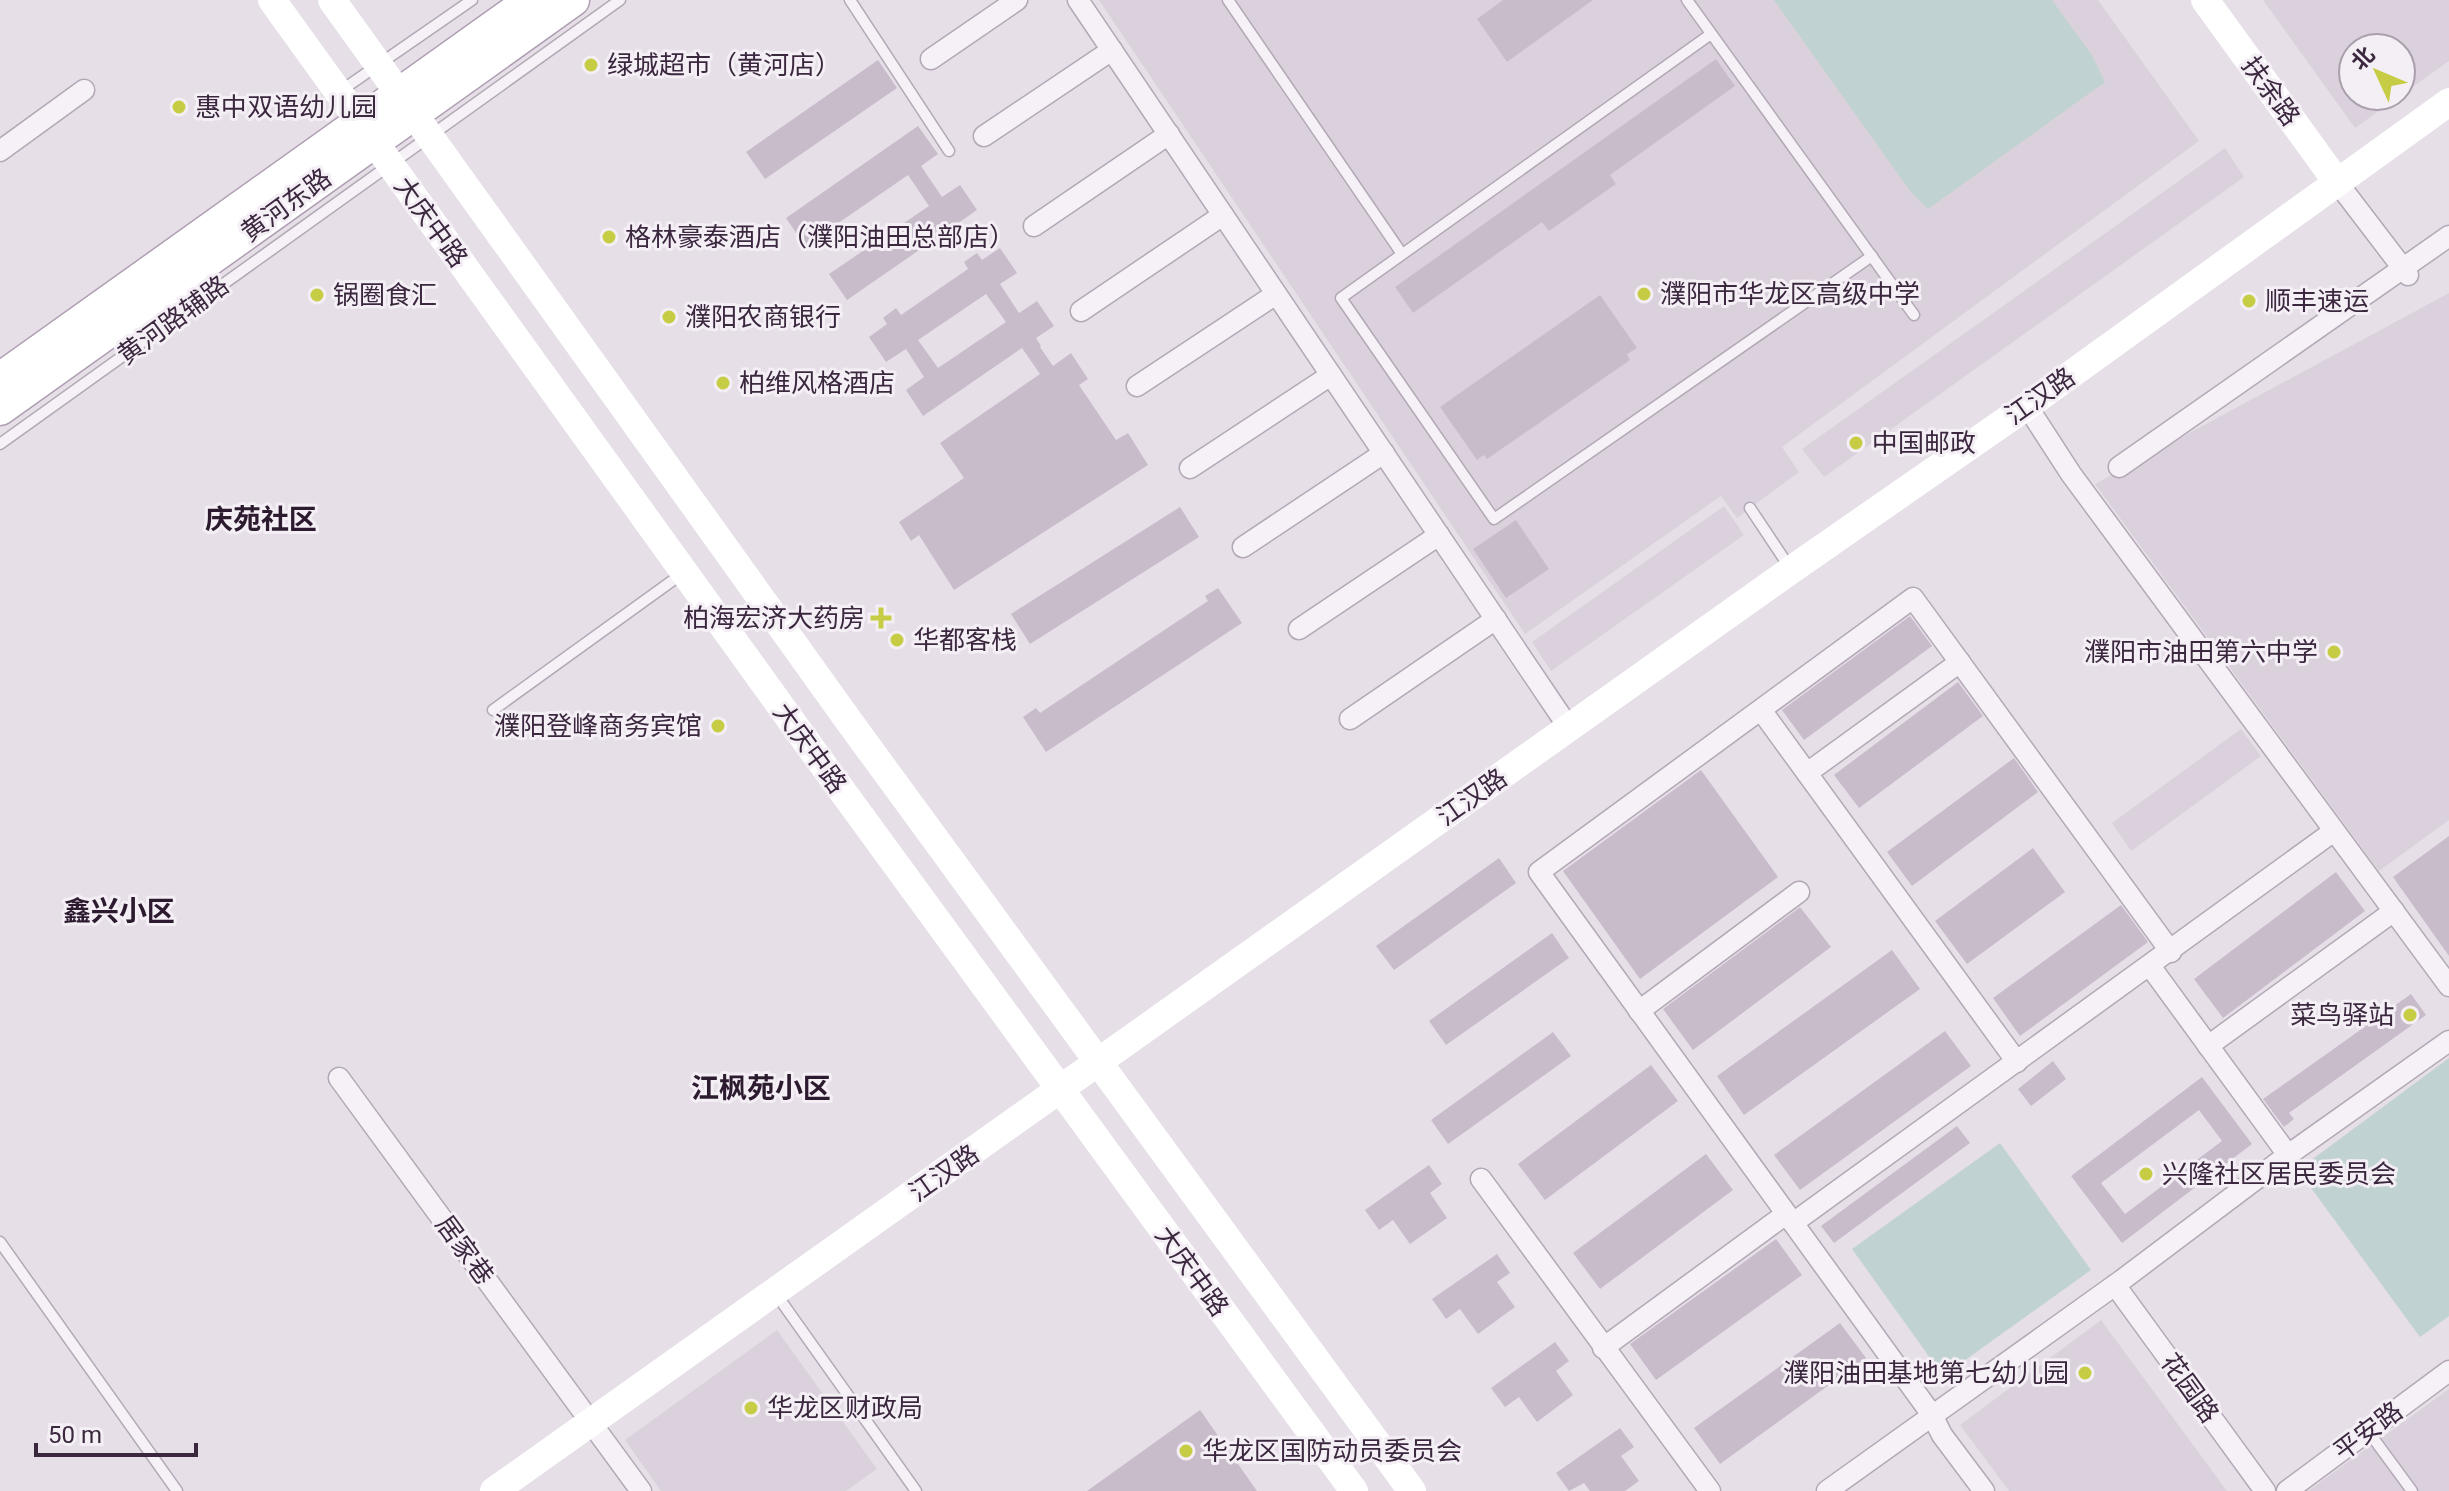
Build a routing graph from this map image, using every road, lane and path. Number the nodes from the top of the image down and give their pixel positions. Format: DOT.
graph roads {
  1 [pos="272,0"];
  2 [pos="332,0"];
  3 [pos="472,0"];
  4 [pos="531,0"];
  5 [pos="573,0"];
  6 [pos="620,0"];
  7 [pos="850,0"];
  8 [pos="1017,0"];
  9 [pos="1078,0"];
  10 [pos="1228,0"];
  11 [pos="1687,0"];
  12 [pos="2205,0"];
  13 [pos="1711,34"];
  14 [pos="1112,50"];
  15 [pos="931,59"];
  16 [pos="379,65"];
  17 [pos="84,90"];
  18 [pos="339,93"];
  19 [pos="2449,102"];
  20 [pos="414,115"];
  21 [pos="1169,134"];
  22 [pos="984,136"];
  23 [pos="375,143"];
  24 [pos="0,151"];
  25 [pos="949,151"];
  26 [pos="2337,182"];
  27 [pos="1223,215"];
  28 [pos="1034,226"];
  29 [pos="2449,236"];
  30 [pos="1402,254"];
  31 [pos="1872,256"];
  32 [pos="2405,272"];
  33 [pos="1276,294"];
  34 [pos="1081,311"];
  35 [pos="1914,315"];
  36 [pos="1331,375"];
  37 [pos="0,379"];
  38 [pos="1137,386"];
  39 [pos="2027,406"];
  40 [pos="0,409"];
  41 [pos="0,444"];
  42 [pos="1384,453"];
  43 [pos="2119,467"];
  44 [pos="1190,468"];
  45 [pos="1750,508"];
  46 [pos="1439,535"];
  47 [pos="1243,547"];
  48 [pos="1791,570"];
  49 [pos="684,572"];
  50 [pos="1496,619"];
  51 [pos="1299,629"];
  52 [pos="1960,662"];
  53 [pos="493,710"];
  54 [pos="1761,710"];
  55 [pos="1350,719"];
  56 [pos="1569,728"];
  57 [pos="1807,773"];
  58 [pos="2334,831"];
  59 [pos="1799,892"];
  60 [pos="2394,911"];
  61 [pos="2171,952"];
  62 [pos="2150,966"];
  63 [pos="2449,986"];
  64 [pos="1639,1011"];
  65 [pos="2449,1041"];
  66 [pos="2208,1046"];
  67 [pos="2017,1062"];
  68 [pos="1098,1063"];
  69 [pos="339,1078"];
  70 [pos="1060,1090"];
  71 [pos="2288,1155"];
  72 [pos="1481,1179"];
  73 [pos="1790,1219"];
  74 [pos="0,1242"];
  75 [pos="2115,1285"];
  76 [pos="775,1293"];
  77 [pos="1603,1348"];
  78 [pos="2449,1371"];
  79 [pos="1932,1415"];
  80 [pos="592,1422"];
  81 [pos="2368,1431"];
  82 [pos="177,1491"];
  83 [pos="494,1491"];
  84 [pos="641,1491"];
  85 [pos="916,1491"];
  86 [pos="1354,1491"];
  87 [pos="1412,1491"];
  88 [pos="1710,1491"];
  89 [pos="1827,1491"];
  90 [pos="1984,1491"];
  91 [pos="2265,1491"];
  92 [pos="2287,1491"];
  93 [pos="2412,1491"];
  1 -- 18 [label="main road, 大庆中路"];
  2 -- 16 [label="main road, 大庆中路"];
  3 -- 16 [label="lane"];
  4 -- 20 [label="main road, 黄河东路"];
  5 -- 20 [label="main road, 黄河东路"];
  6 -- 20 [label="lane, 黄河路辅路"];
  7 -- 25 [label="lane"];
  8 -- 15 [label="street"];
  9 -- 14 [label="street"];
  10 -- 30 [label="lane"];
  11 -- 13 [label="lane"];
  12 -- 26 [label="main road, 扶余路"];
  13 -- 30 [label="lane"];
  13 -- 31 [label="lane"];
  14 -- 21 [label="street"];
  14 -- 22 [label="street"];
  16 -- 18 [label="lane"];
  16 -- 20 [label="main road, 大庆中路"];
  17 -- 24 [label="street"];
  18 -- 23 [label="main road, 大庆中路"];
  19 -- 26 [label="main road, 江汉路"];
  20 -- 23 [label="main road, 黄河东路"];
  20 -- 23 [label="lane, 黄河路辅路"];
  20 -- 68 [label="main road, 大庆中路"];
  21 -- 27 [label="street"];
  21 -- 28 [label="street"];
  23 -- 37 [label="main road, 黄河东路"];
  23 -- 40 [label="main road, 黄河东路"];
  23 -- 41 [label="lane, 黄河路辅路"];
  23 -- 49 [label="main road, 大庆中路"];
  26 -- 32 [label="street"];
  26 -- 39 [label="main road, 江汉路"];
  27 -- 33 [label="street"];
  27 -- 34 [label="street"];
  29 -- 32 [label="street"];
  30 -- 31 [label="lane"];
  31 -- 35 [label="lane"];
  32 -- 43 [label="street"];
  33 -- 36 [label="street"];
  33 -- 38 [label="street"];
  36 -- 42 [label="street"];
  36 -- 44 [label="street"];
  39 -- 48 [label="main road, 江汉路"];
  39 -- 58 [label="street"];
  42 -- 46 [label="street"];
  42 -- 47 [label="street"];
  45 -- 48 [label="lane"];
  46 -- 50 [label="street"];
  46 -- 51 [label="street"];
  48 -- 56 [label="main road, 江汉路"];
  49 -- 53 [label="lane"];
  49 -- 70 [label="main road, 大庆中路"];
  50 -- 55 [label="street"];
  50 -- 56 [label="street"];
  52 -- 54 [label="street"];
  52 -- 57 [label="street"];
  52 -- 61 [label="street"];
  54 -- 57 [label="street"];
  54 -- 64 [label="street"];
  56 -- 68 [label="main road, 江汉路"];
  57 -- 67 [label="street"];
  58 -- 60 [label="street"];
  58 -- 61 [label="street"];
  59 -- 64 [label="street"];
  60 -- 63 [label="street"];
  60 -- 66 [label="street"];
  61 -- 62 [label="street"];
  62 -- 66 [label="street"];
  62 -- 67 [label="street"];
  64 -- 73 [label="street"];
  65 -- 71 [label="street"];
  66 -- 71 [label="street"];
  67 -- 73 [label="street"];
  68 -- 70 [label="main road, 江汉路"];
  68 -- 87 [label="main road, 大庆中路"];
  69 -- 80 [label="street, 居家巷"];
  70 -- 76 [label="main road, 江汉路"];
  70 -- 86 [label="main road, 大庆中路"];
  71 -- 75 [label="street"];
  72 -- 77 [label="street"];
  73 -- 77 [label="street"];
  73 -- 79 [label="street"];
  74 -- 82 [label="lane"];
  75 -- 79 [label="street"];
  75 -- 91 [label="street, 花园路"];
  76 -- 80 [label="main road, 江汉路"];
  76 -- 85 [label="lane"];
  77 -- 88 [label="street"];
  78 -- 81 [label="street, 平安路"];
  79 -- 89 [label="street"];
  79 -- 90 [label="street"];
  80 -- 83 [label="main road, 江汉路"];
  80 -- 84 [label="street, 居家巷"];
  81 -- 92 [label="street, 平安路"];
  81 -- 93 [label="lane"];
}
